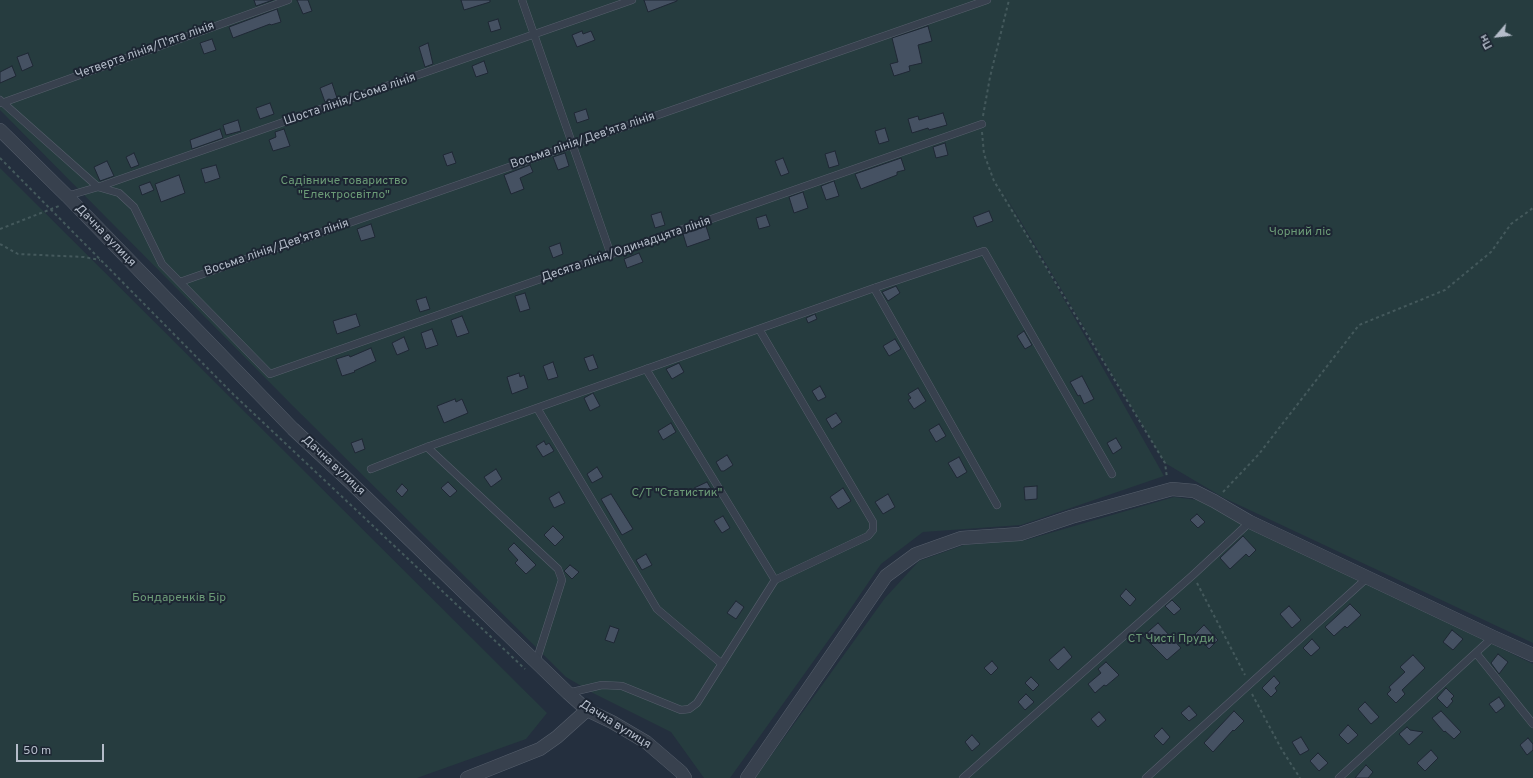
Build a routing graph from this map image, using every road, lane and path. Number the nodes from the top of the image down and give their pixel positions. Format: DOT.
graph roads {
  1 [pos="288,0"];
  2 [pos="522,0"];
  3 [pos="632,0"];
  4 [pos="987,0"];
  5 [pos="1009,0"];
  6 [pos="534,35"];
  7 [pos="1,102"];
  8 [pos="982,124"];
  9 [pos="0,130"];
  10 [pos="573,144"];
  11 [pos="0,158"];
  12 [pos="98,187"];
  13 [pos="69,199"];
  14 [pos="1533,208"];
  15 [pos="50,209"];
  16 [pos="0,229"];
  17 [pos="0,244"];
  18 [pos="611,255"];
  19 [pos="100,260"];
  20 [pos="180,282"];
  21 [pos="874,288"];
  22 [pos="759,329"];
  23 [pos="646,369"];
  24 [pos="537,408"];
  25 [pos="427,447"];
  26 [pos="371,469"];
  27 [pos="1112,474"];
  28 [pos="1169,490"];
  29 [pos="1214,501"];
  30 [pos="996,505"];
  31 [pos="1250,522"];
  32 [pos="1367,578"];
  33 [pos="775,580"];
  34 [pos="1493,638"];
  35 [pos="1476,653"];
  36 [pos="1533,655"];
  37 [pos="722,664"];
  38 [pos="532,667"];
  39 [pos="568,693"];
  40 [pos="587,710"];
  41 [pos="1533,724"];
  42 [pos="467,778"];
  43 [pos="685,778"];
  44 [pos="747,778"];
  45 [pos="963,778"];
  46 [pos="1146,778"];
  47 [pos="1340,778"];
  1 -- 7 [label="lane, Четверта лінія/П'ята лінія"];
  2 -- 6 [label="lane"];
  3 -- 6 [label="lane, Шоста лінія/Сьома лінія"];
  4 -- 10 [label="lane, Восьма лінія/Дев'ята лінія"];
  5 -- 8 [label="path"];
  6 -- 10 [label="lane"];
  6 -- 12 [label="lane, Шоста лінія/Сьома лінія"];
  7 -- 12 [label="lane"];
  8 -- 18 [label="lane, Десята лінія/Одинадцята лінія"];
  8 -- 28 [label="path"];
  9 -- 13 [label="street, Дачна вулиця"];
  10 -- 18 [label="lane"];
  10 -- 20 [label="lane, Восьма лінія/Дев'ята лінія"];
  11 -- 15 [label="path"];
  12 -- 13 [label="lane, Шоста лінія/Сьома лінія"];
  12 -- 20 [label="lane"];
  13 -- 15 [label="path"];
  13 -- 38 [label="street, Дачна вулиця"];
  14 -- 29 [label="path"];
  15 -- 16 [label="path"];
  15 -- 19 [label="path"];
  17 -- 19 [label="path"];
  18 -- 20 [label="lane, Десята лінія/Одинадцята лінія"];
  19 -- 38 [label="path"];
  21 -- 22 [label="lane"];
  21 -- 27 [label="lane"];
  21 -- 30 [label="lane"];
  22 -- 23 [label="lane"];
  22 -- 33 [label="lane"];
  23 -- 24 [label="lane"];
  23 -- 33 [label="lane"];
  24 -- 25 [label="lane"];
  24 -- 37 [label="lane"];
  25 -- 26 [label="lane"];
  25 -- 38 [label="lane"];
  28 -- 29 [label="street"];
  28 -- 44 [label="street"];
  29 -- 31 [label="street"];
  31 -- 32 [label="street"];
  31 -- 45 [label="lane"];
  32 -- 34 [label="street"];
  32 -- 46 [label="lane"];
  33 -- 37 [label="lane"];
  34 -- 35 [label="lane"];
  34 -- 36 [label="street"];
  35 -- 41 [label="lane"];
  35 -- 47 [label="lane"];
  37 -- 39 [label="lane"];
  38 -- 39 [label="street, Дачна вулиця"];
  39 -- 40 [label="street, Дачна вулиця"];
  40 -- 42 [label="street"];
  40 -- 43 [label="street, Дачна вулиця"];
}
